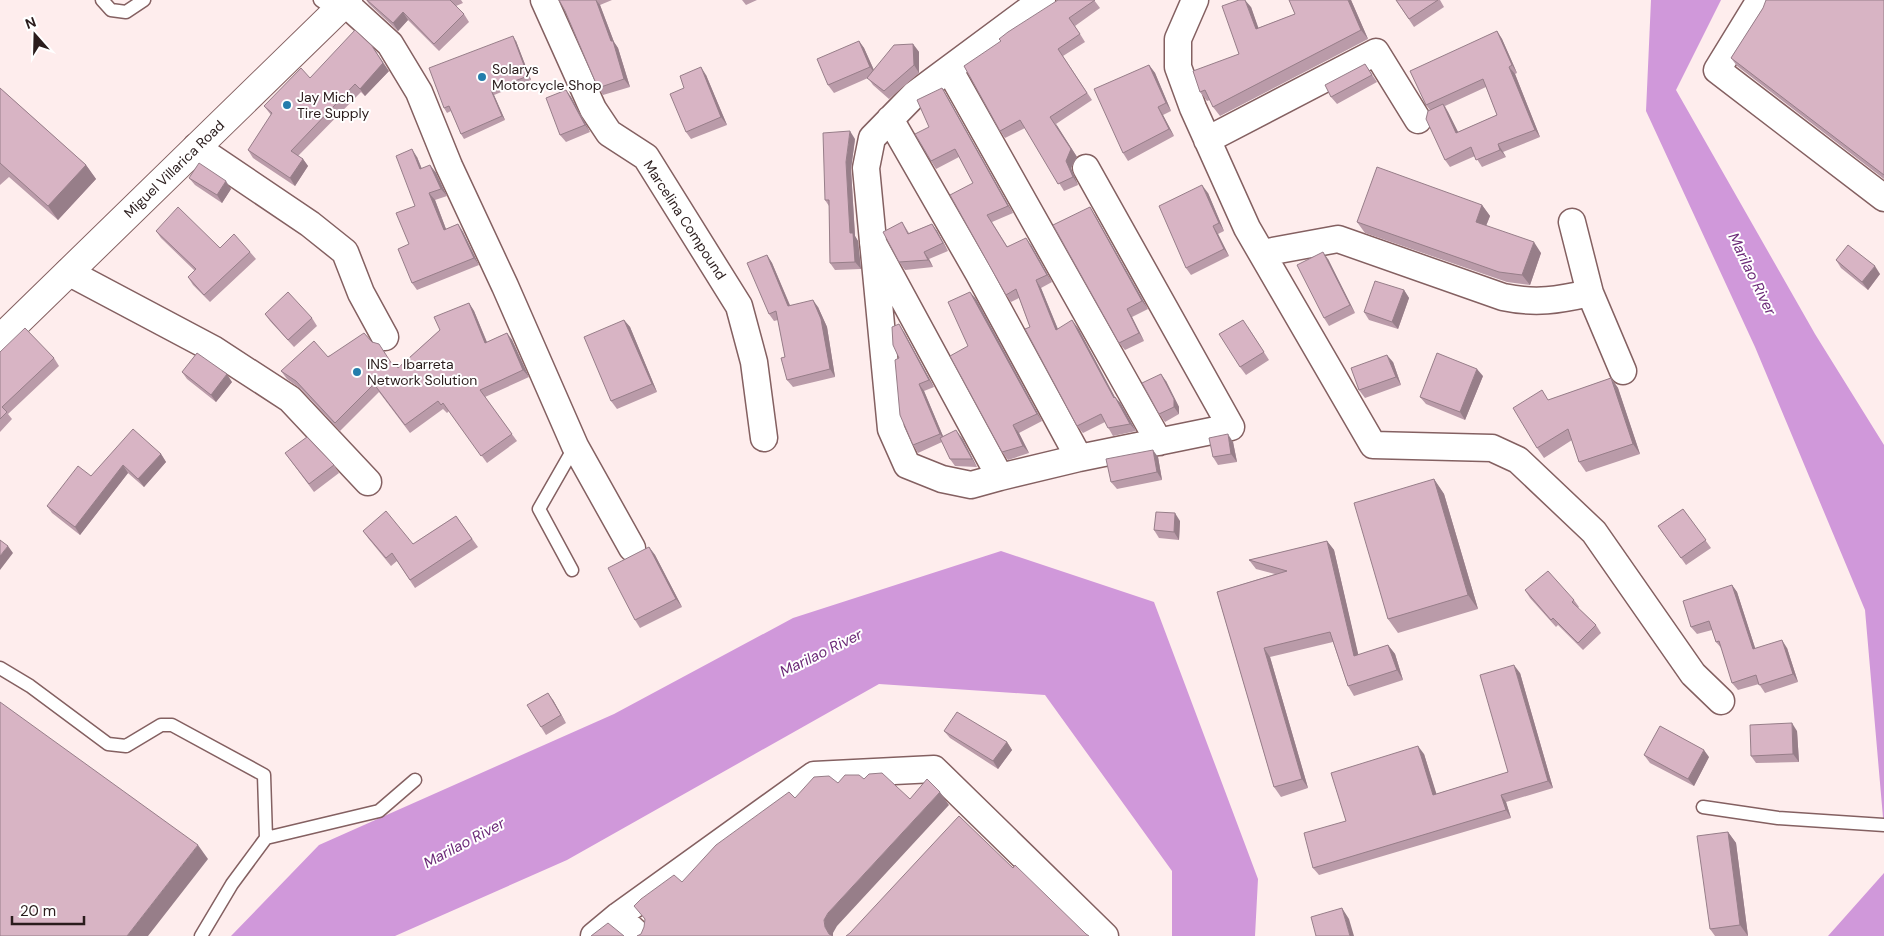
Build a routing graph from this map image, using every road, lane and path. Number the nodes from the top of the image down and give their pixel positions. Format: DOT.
graph roads {
  1 [pos="102,0"];
  2 [pos="144,0"];
  3 [pos="544,0"];
  4 [pos="1042,0"];
  5 [pos="1195,0"];
  6 [pos="1760,0"];
  7 [pos="338,4"];
  8 [pos="949,69"];
  9 [pos="890,119"];
  10 [pos="1418,120"];
  11 [pos="1207,140"];
  12 [pos="196,147"];
  13 [pos="1086,168"];
  14 [pos="1884,198"];
  15 [pos="1572,222"];
  16 [pos="873,243"];
  17 [pos="1262,253"];
  18 [pos="68,272"];
  19 [pos="1590,293"];
  20 [pos="385,337"];
  21 [pos="0,339"];
  22 [pos="1623,371"];
  23 [pos="764,438"];
  24 [pos="1159,442"];
  25 [pos="575,446"];
  26 [pos="1079,458"];
  27 [pos="1000,477"];
  28 [pos="368,482"];
  29 [pos="632,548"];
  30 [pos="572,570"];
  31 [pos="0,668"];
  32 [pos="1721,701"];
  33 [pos="414,780"];
  34 [pos="1702,808"];
  35 [pos="1884,825"];
  36 [pos="266,838"];
  37 [pos="618,916"];
  38 [pos="200,936"];
  39 [pos="594,936"];
  40 [pos="638,936"];
  41 [pos="1105,936"];
  1 -- 2 [label="lane"];
  3 -- 23 [label="street, Marcelina Compound"];
  4 -- 8 [label="street"];
  5 -- 11 [label="street"];
  6 -- 14 [label="street"];
  7 -- 12 [label="main road, Miguel Villarica Road"];
  7 -- 25 [label="street"];
  8 -- 9 [label="street"];
  8 -- 24 [label="street"];
  9 -- 16 [label="street"];
  9 -- 26 [label="street"];
  10 -- 11 [label="street"];
  11 -- 17 [label="street"];
  12 -- 18 [label="main road, Miguel Villarica Road"];
  12 -- 20 [label="street"];
  13 -- 24 [label="street"];
  15 -- 19 [label="street"];
  16 -- 27 [label="street"];
  16 -- 27 [label="street"];
  17 -- 19 [label="street"];
  17 -- 32 [label="street"];
  18 -- 21 [label="main road, Miguel Villarica Road"];
  18 -- 28 [label="street"];
  19 -- 22 [label="street"];
  24 -- 26 [label="street"];
  25 -- 29 [label="street"];
  25 -- 30 [label="lane"];
  26 -- 27 [label="street"];
  31 -- 36 [label="lane"];
  33 -- 36 [label="lane"];
  34 -- 35 [label="lane"];
  36 -- 38 [label="lane"];
  37 -- 39 [label="street"];
  37 -- 40 [label="street"];
  37 -- 41 [label="street"];
}
